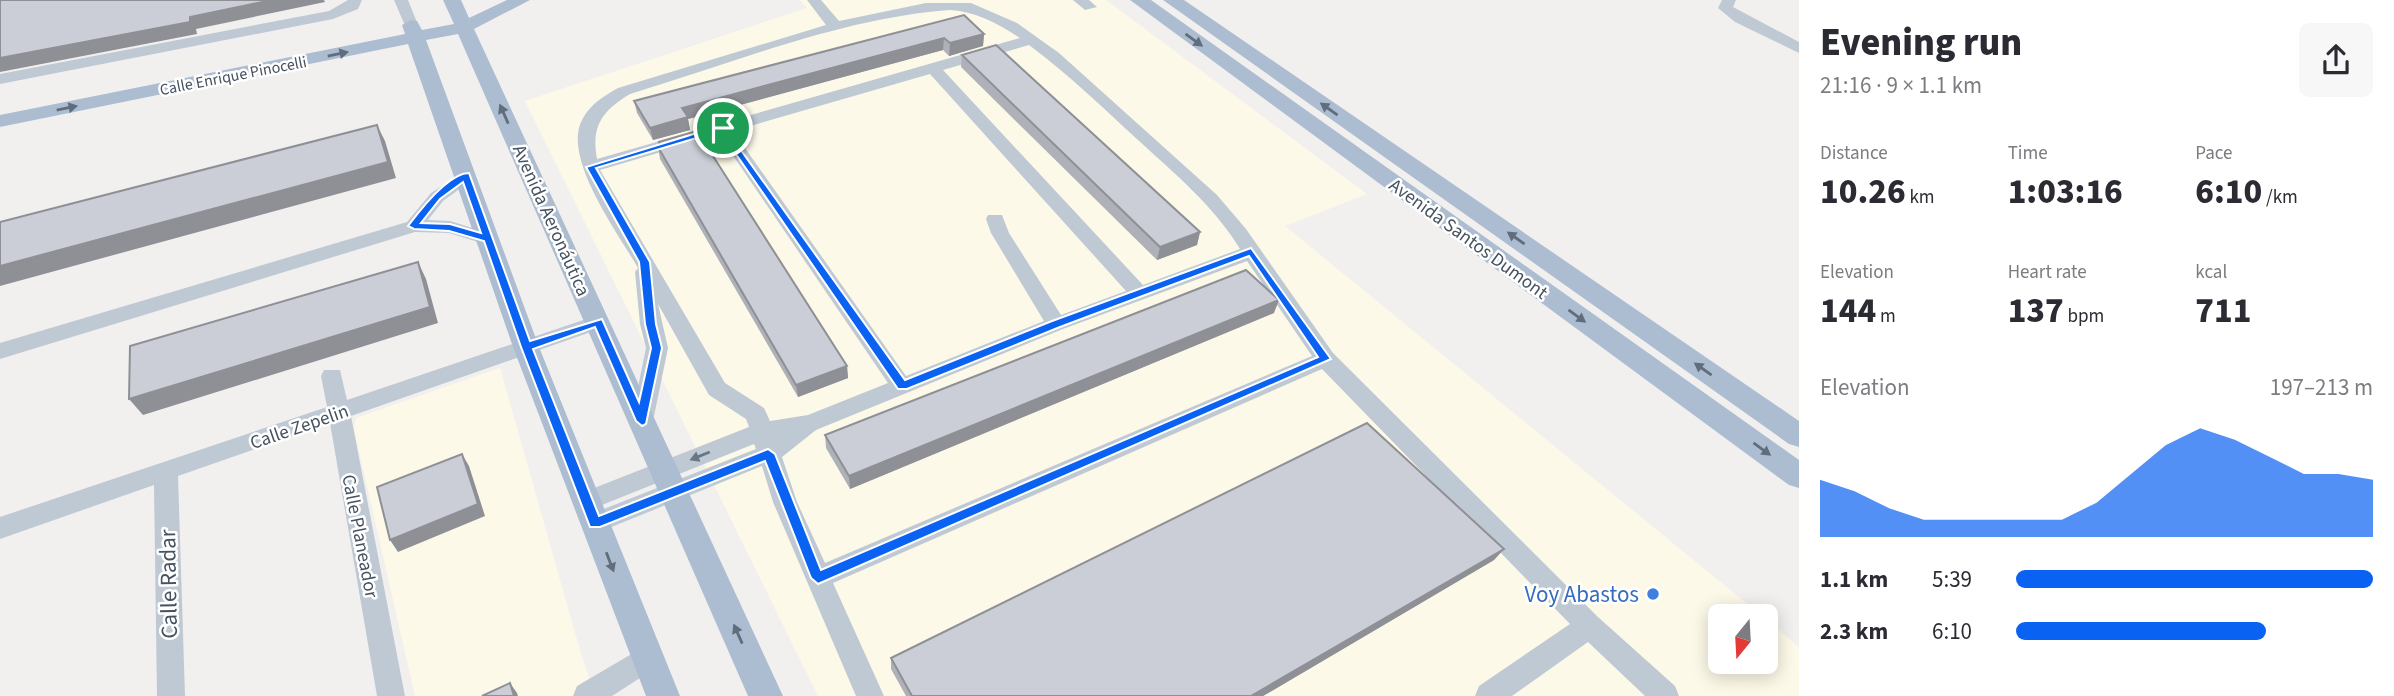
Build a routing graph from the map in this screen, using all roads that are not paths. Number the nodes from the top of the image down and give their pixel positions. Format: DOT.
graph roads {
  1 [pos="355,0"];
  2 [pos="401,0"];
  3 [pos="484,0"];
  4 [pos="521,0"];
  5 [pos="814,0"];
  6 [pos="1139,0"];
  7 [pos="1172,0"];
  8 [pos="1729,0"];
  9 [pos="458,13"];
  10 [pos="835,26"];
  11 [pos="414,31"];
  12 [pos="1029,40"];
  13 [pos="1799,48"];
  14 [pos="932,67"];
  15 [pos="0,79"];
  16 [pos="0,104"];
  17 [pos="0,121"];
  18 [pos="723,128"];
  19 [pos="590,167"];
  20 [pos="466,176"];
  21 [pos="995,219"];
  22 [pos="414,226"];
  23 [pos="488,239"];
  24 [pos="1251,252"];
  25 [pos="644,262"];
  26 [pos="1139,293"];
  27 [pos="598,322"];
  28 [pos="1056,324"];
  29 [pos="526,347"];
  30 [pos="0,351"];
  31 [pos="1325,359"];
  32 [pos="332,376"];
  33 [pos="902,386"];
  34 [pos="338,413"];
  35 [pos="642,421"];
  36 [pos="1799,436"];
  37 [pos="766,443"];
  38 [pos="166,473"];
  39 [pos="1799,476"];
  40 [pos="669,482"];
  41 [pos="591,512"];
  42 [pos="0,528"];
  43 [pos="818,578"];
  44 [pos="1589,626"];
  45 [pos="647,658"];
  46 [pos="171,696"];
  47 [pos="391,696"];
  48 [pos="587,696"];
  49 [pos="663,696"];
  50 [pos="766,696"];
  51 [pos="870,696"];
  52 [pos="1489,696"];
  53 [pos="1665,696"];
  1 -- 15 [label="street"];
  2 -- 11 [label="street"];
  3 -- 9 [label="main road"];
  4 -- 9 [label="main road"];
  5 -- 10 [label="street"];
  6 -- 39 [label="main road, Avenida Santos Dumont, one-way"];
  36 -- 7 [label="main road, Avenida Santos Dumont, one-way"];
  8 -- 13 [label="street"];
  9 -- 11 [label="main road, Calle Enrique Pinocelli"];
  27 -- 9 [label="main road, Avenida Aeronáutica, one-way"];
  10 -- 12 [label="street"];
  10 -- 19 [label="street"];
  11 -- 16 [label="main road, Calle Enrique Pinocelli"];
  17 -- 11 [label="main road, Calle Enrique Pinocelli, one-way"];
  11 -- 20 [label="main road"];
  12 -- 14 [label="street"];
  12 -- 24 [label="street"];
  14 -- 18 [label="street"];
  14 -- 26 [label="street"];
  18 -- 19 [label="street"];
  18 -- 33 [label="street"];
  19 -- 25 [label="street"];
  20 -- 22 [label="street"];
  20 -- 23 [label="main road"];
  21 -- 28 [label="street"];
  22 -- 23 [label="street"];
  22 -- 30 [label="street"];
  23 -- 29 [label="main road"];
  24 -- 26 [label="street"];
  24 -- 31 [label="street"];
  25 -- 35 [label="street"];
  25 -- 37 [label="street"];
  26 -- 28 [label="street"];
  27 -- 29 [label="street, Calle Zepelin"];
  27 -- 35 [label="main road, Avenida Aeronáutica"];
  28 -- 33 [label="street"];
  29 -- 34 [label="street, Calle Zepelin"];
  29 -- 41 [label="main road"];
  31 -- 43 [label="street"];
  31 -- 44 [label="street"];
  32 -- 34 [label="street, Calle Planeador"];
  33 -- 37 [label="street"];
  34 -- 38 [label="street, Calle Zepelin"];
  34 -- 47 [label="street, Calle Planeador"];
  35 -- 40 [label="main road, Avenida Aeronáutica"];
  37 -- 40 [label="street"];
  37 -- 43 [label="street"];
  38 -- 42 [label="street, Calle Zepelin"];
  38 -- 46 [label="street, Calle Radar"];
  40 -- 41 [label="street"];
  50 -- 40 [label="main road, Avenida Aeronáutica, one-way"];
  41 -- 45 [label="main road, one-way"];
  43 -- 51 [label="street"];
  44 -- 52 [label="street"];
  44 -- 53 [label="street"];
  45 -- 48 [label="street"];
  45 -- 49 [label="main road"];
}
